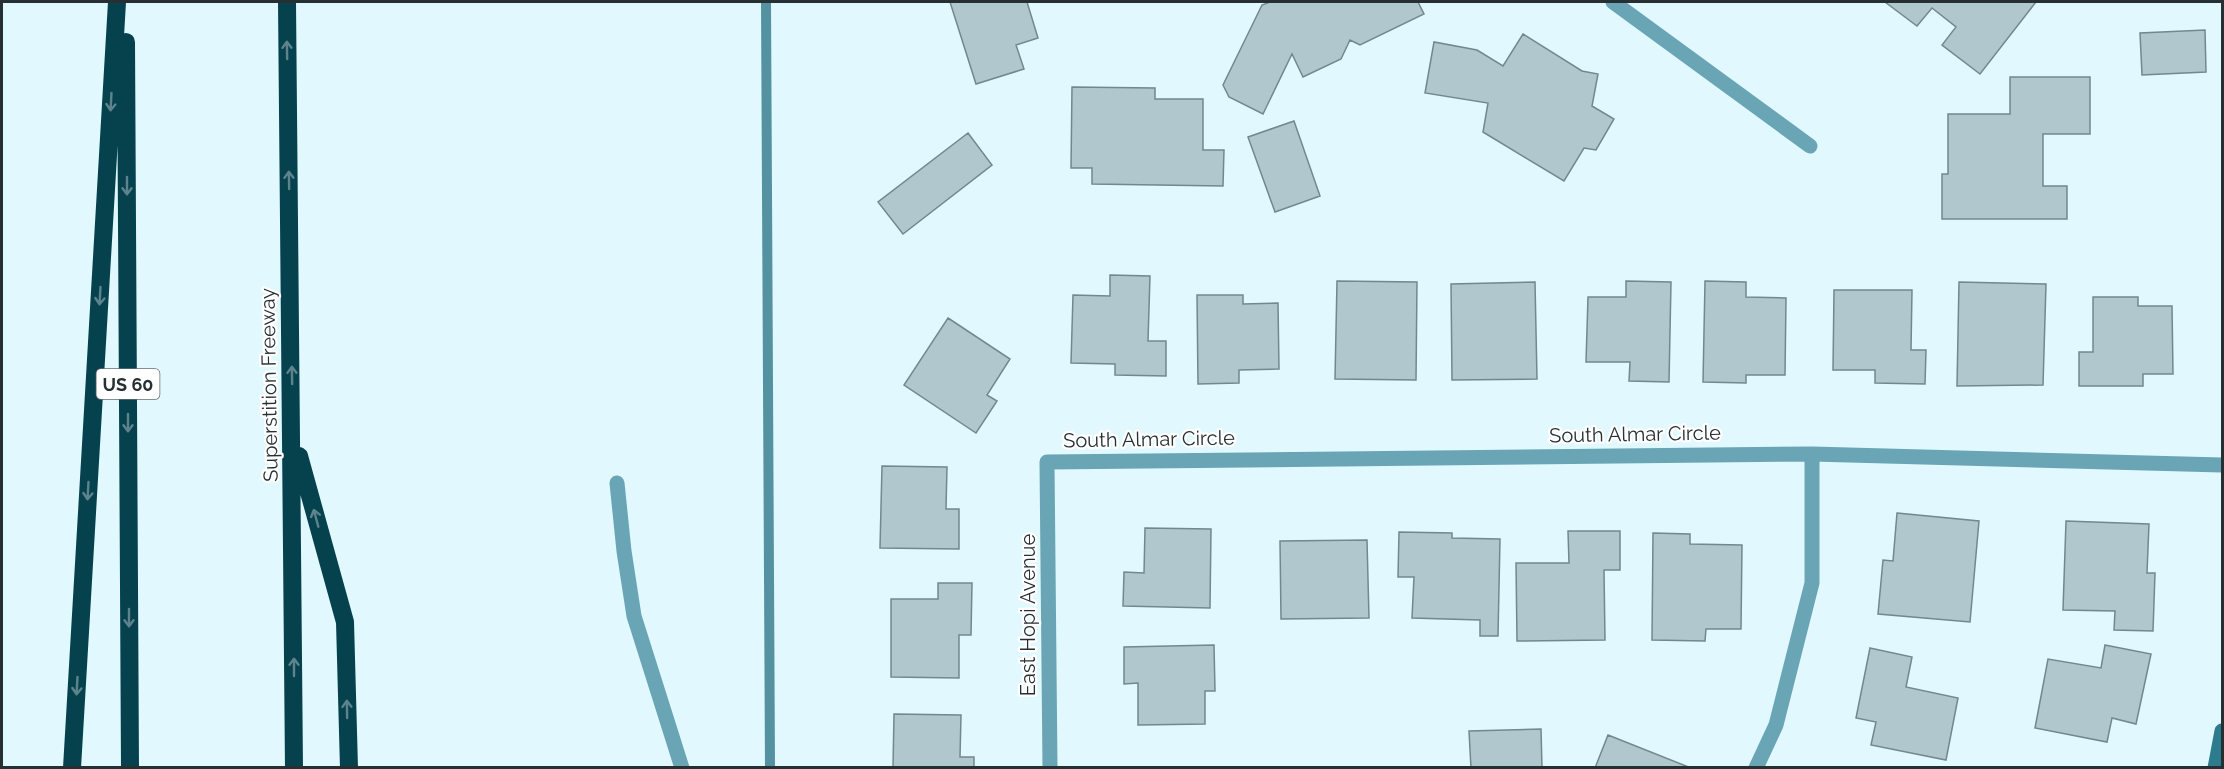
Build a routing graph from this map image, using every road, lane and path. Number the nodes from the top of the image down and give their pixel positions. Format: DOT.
graph roads {
  1 [pos="117,2"];
  2 [pos="126,2"];
  3 [pos="287,2"];
  4 [pos="1613,2"];
  5 [pos="1810,146"];
  6 [pos="293,434"];
  7 [pos="1812,454"];
  8 [pos="1047,462"];
  9 [pos="2223,465"];
  10 [pos="617,483"];
  11 [pos="2223,731"];
  12 [pos="72,768"];
  13 [pos="130,768"];
  14 [pos="294,768"];
  15 [pos="349,768"];
  16 [pos="682,768"];
  17 [pos="1050,768"];
  18 [pos="1756,768"];
  19 [pos="2215,768"];
  1 -- 12 [label="highway, one-way"];
  2 -- 13 [label="highway, US 60, one-way"];
  6 -- 3 [label="highway, Superstition Freeway, one-way"];
  4 -- 5 [label="street"];
  14 -- 6 [label="highway, Superstition Freeway, one-way"];
  15 -- 6 [label="highway, one-way"];
  7 -- 8 [label="street, South Almar Circle"];
  7 -- 9 [label="street, South Almar Circle"];
  7 -- 18 [label="street"];
  8 -- 17 [label="street, East Hopi Avenue"];
  10 -- 16 [label="street"];
  11 -- 19 [label="street"];
}
